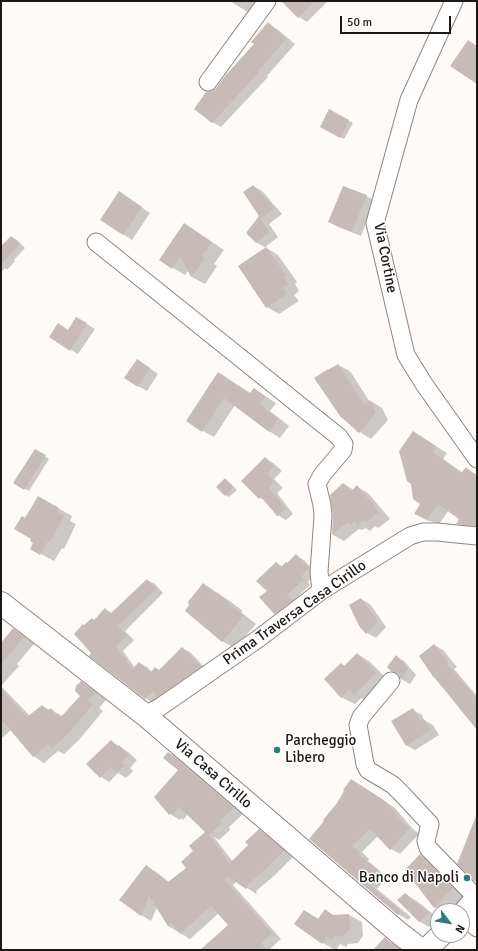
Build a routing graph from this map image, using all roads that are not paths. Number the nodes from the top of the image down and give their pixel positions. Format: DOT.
graph roads {
  1 [pos="267,1"];
  2 [pos="454,1"];
  3 [pos="208,82"];
  4 [pos="96,242"];
  5 [pos="477,459"];
  6 [pos="477,536"];
  7 [pos="321,591"];
  8 [pos="1,603"];
  9 [pos="392,681"];
  10 [pos="146,716"];
  11 [pos="471,910"];
  12 [pos="421,950"];
  1 -- 3 [label="street"];
  2 -- 5 [label="street, Via Cortine"];
  4 -- 7 [label="street"];
  6 -- 7 [label="street, Prima Traversa Casa Cirillo"];
  7 -- 10 [label="street, Prima Traversa Casa Cirillo"];
  8 -- 10 [label="street, Via Casa Cirillo"];
  9 -- 11 [label="street"];
  10 -- 12 [label="street, Via Casa Cirillo"];
}
